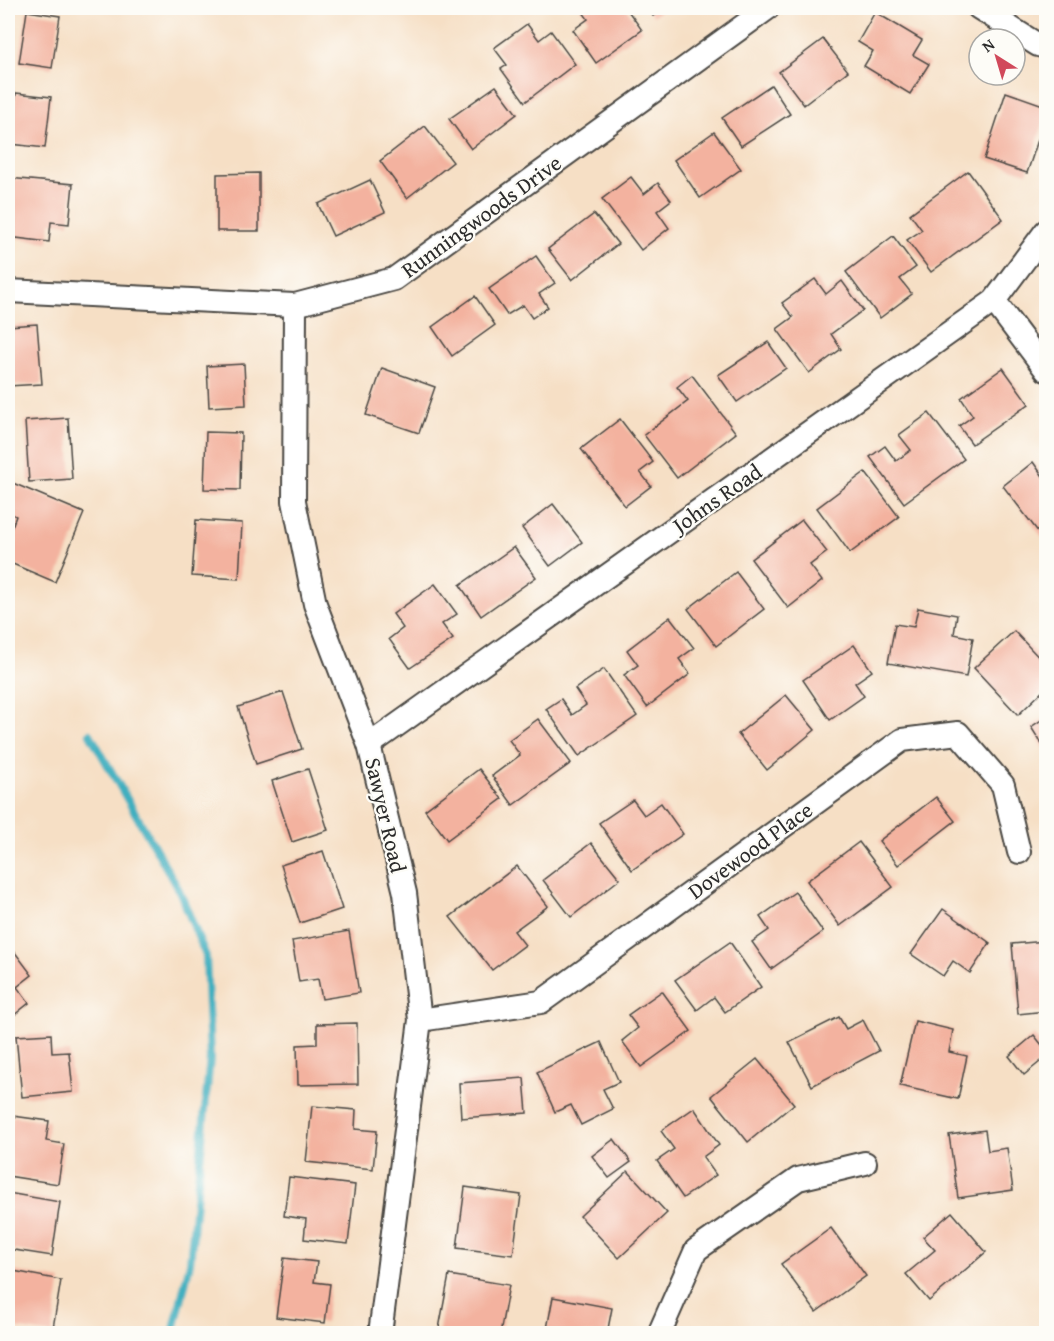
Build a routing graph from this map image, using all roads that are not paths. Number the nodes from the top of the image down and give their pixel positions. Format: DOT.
graph roads {
  1 [pos="768,8"];
  2 [pos="979,8"];
  3 [pos="1047,47"];
  4 [pos="1047,231"];
  5 [pos="8,291"];
  6 [pos="994,301"];
  7 [pos="295,305"];
  8 [pos="1047,370"];
  9 [pos="369,745"];
  10 [pos="1019,852"];
  11 [pos="420,1020"];
  12 [pos="865,1163"];
  13 [pos="380,1334"];
  14 [pos="659,1334"];
  1 -- 7 [label="street, Runningwoods Drive"];
  2 -- 3 [label="street"];
  4 -- 6 [label="street, Johns Road"];
  5 -- 7 [label="street, Runningwoods Drive"];
  6 -- 8 [label="street"];
  6 -- 9 [label="street, Johns Road"];
  7 -- 9 [label="street, Sawyer Road"];
  9 -- 11 [label="street, Sawyer Road"];
  10 -- 11 [label="street, Dovewood Place"];
  11 -- 13 [label="street, Sawyer Road"];
  12 -- 14 [label="street"];
}
